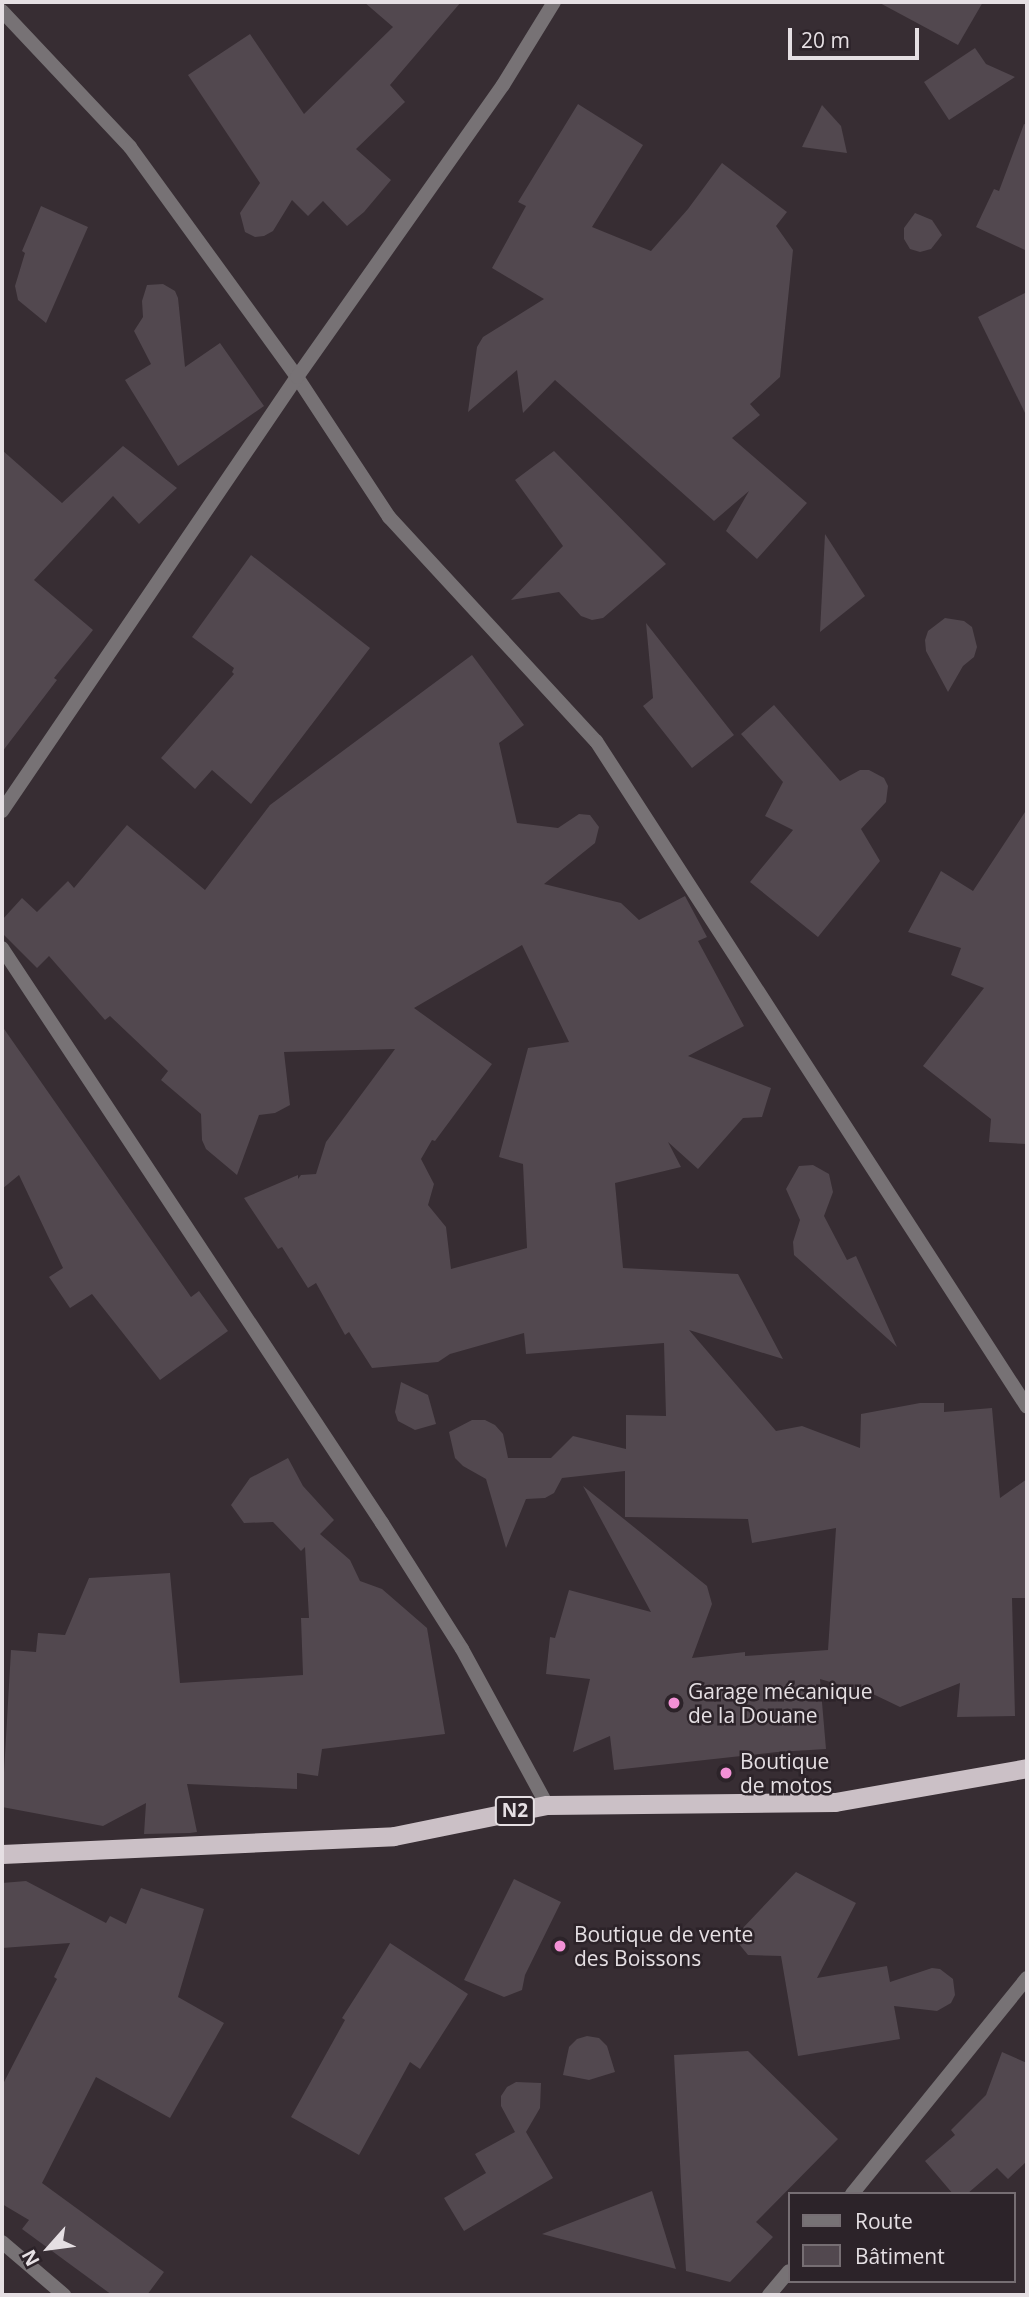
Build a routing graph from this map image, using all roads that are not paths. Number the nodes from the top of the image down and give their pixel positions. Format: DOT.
graph roads {
  1 [pos="554,2"];
  2 [pos="2,11"];
  3 [pos="296,377"];
  4 [pos="2,811"];
  5 [pos="2,948"];
  6 [pos="1027,1407"];
  7 [pos="1027,1768"];
  8 [pos="547,1805"];
  9 [pos="2,1854"];
  10 [pos="1027,1978"];
  11 [pos="854,2192"];
  12 [pos="2,2242"];
  13 [pos="788,2272"];
  14 [pos="64,2295"];
  15 [pos="769,2295"];
  1 -- 3 [label="street"];
  2 -- 3 [label="street"];
  3 -- 4 [label="street"];
  3 -- 6 [label="street"];
  5 -- 8 [label="street"];
  7 -- 8 [label="highway, N2"];
  8 -- 9 [label="highway, N2"];
  10 -- 11 [label="street"];
  12 -- 14 [label="street"];
  13 -- 15 [label="street"];
}
